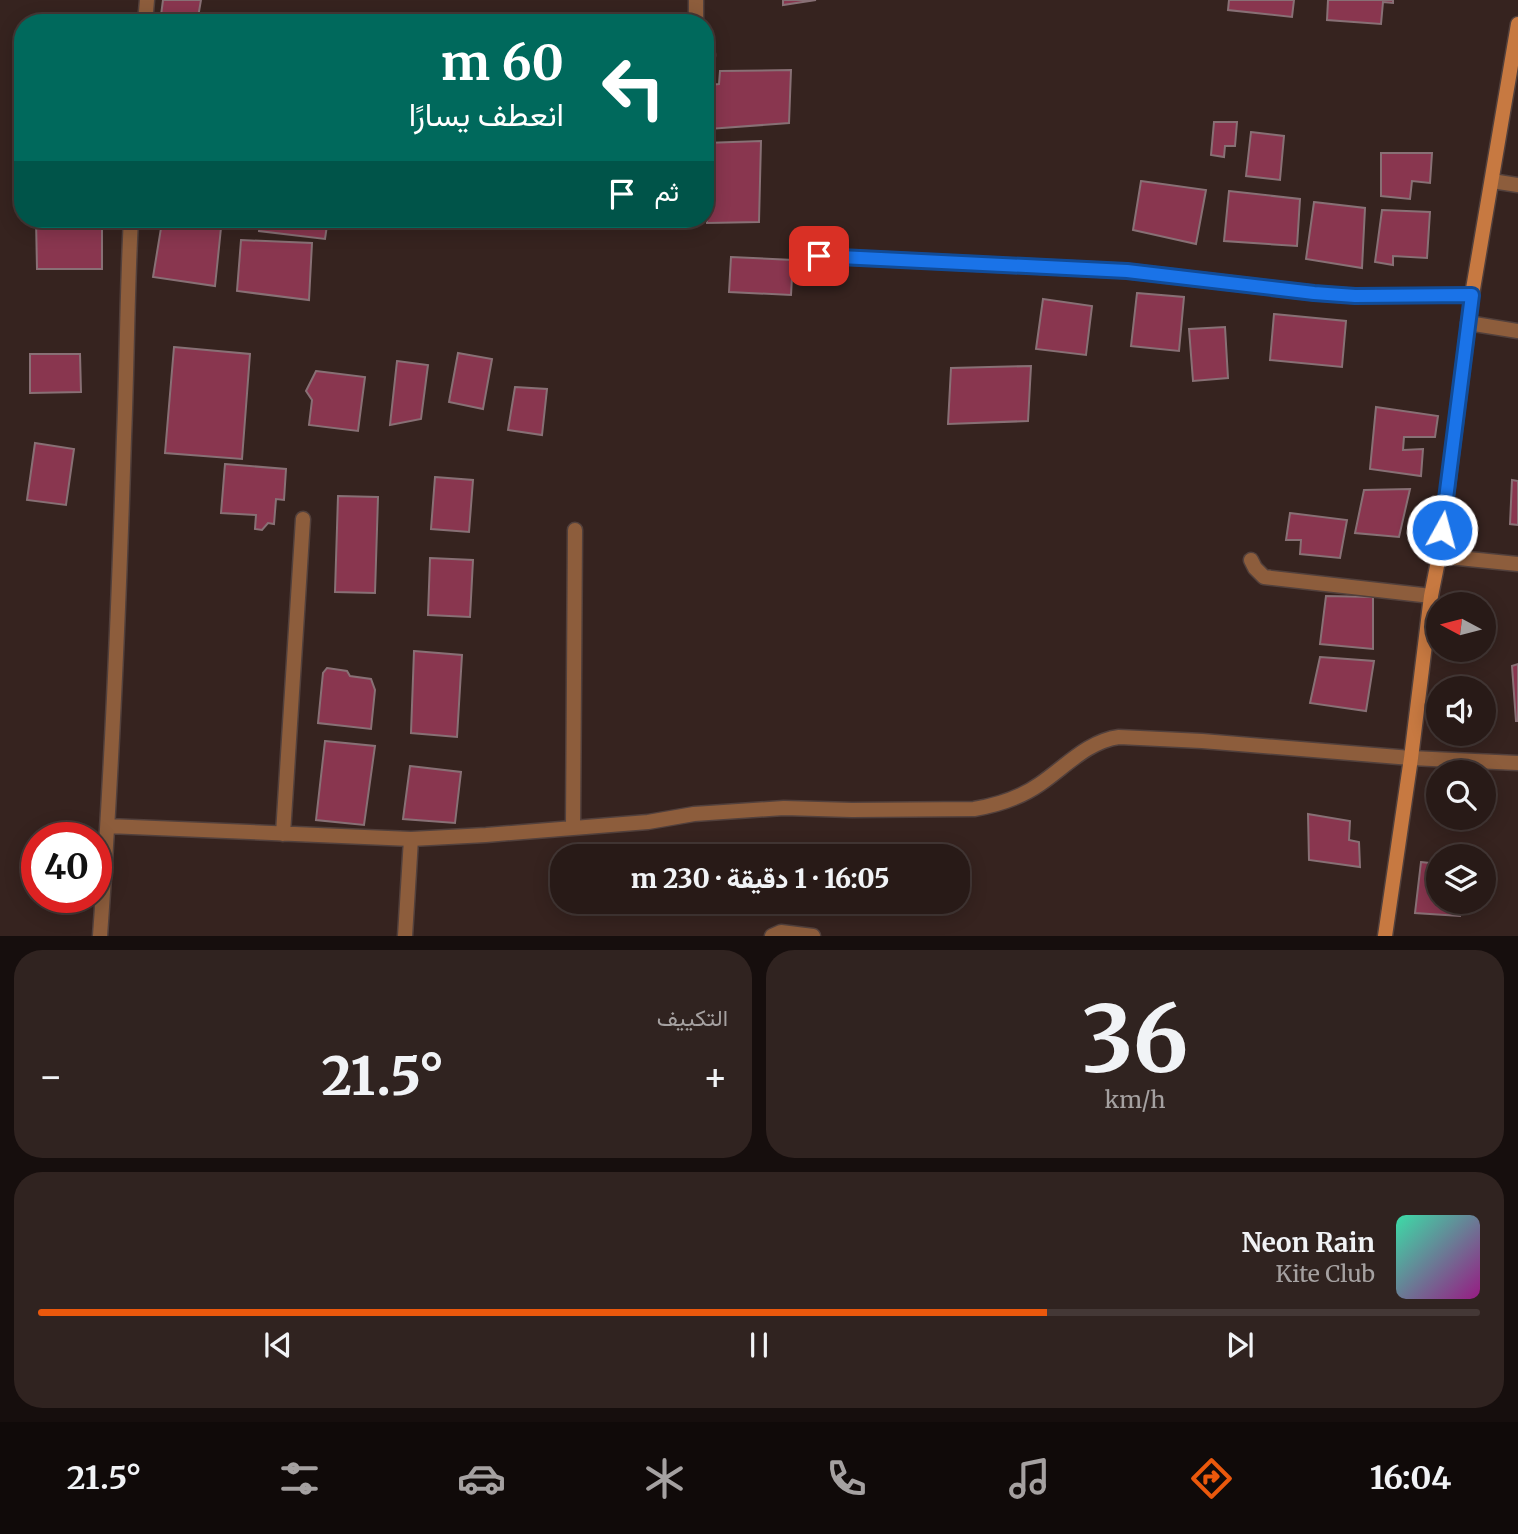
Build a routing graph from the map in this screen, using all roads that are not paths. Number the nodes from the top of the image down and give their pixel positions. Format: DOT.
graph roads {
  1 [pos="1518,24"];
  2 [pos="1492,181"];
  3 [pos="1518,185"];
  4 [pos="131,228"];
  5 [pos="819,256"];
  6 [pos="1472,295"];
  7 [pos="1468,323"];
  8 [pos="1518,331"];
  9 [pos="303,519"];
  10 [pos="575,530"];
  11 [pos="1438,556"];
  12 [pos="1251,560"];
  13 [pos="1518,564"];
  14 [pos="1432,592"];
  15 [pos="1426,595"];
  16 [pos="1426,636"];
  17 [pos="1411,758"];
  18 [pos="1518,763"];
  19 [pos="108,822"];
  20 [pos="112,826"];
  21 [pos="573,827"];
  22 [pos="283,834"];
  23 [pos="411,839"];
  24 [pos="102,913"];
  25 [pos="100,936"];
  26 [pos="405,936"];
  27 [pos="772,936"];
  28 [pos="813,936"];
  29 [pos="1385,936"];
  1 -- 2 [label="street"];
  2 -- 3 [label="street"];
  2 -- 6 [label="street"];
  4 -- 19 [label="street"];
  5 -- 6 [label="street"];
  6 -- 7 [label="street"];
  7 -- 8 [label="street"];
  7 -- 11 [label="street"];
  9 -- 22 [label="street"];
  10 -- 21 [label="street"];
  11 -- 13 [label="street"];
  11 -- 14 [label="street"];
  12 -- 15 [label="street"];
  16 -- 17 [label="street"];
  17 -- 18 [label="street"];
  17 -- 21 [label="street"];
  17 -- 29 [label="street"];
  20 -- 22 [label="street"];
  21 -- 23 [label="street"];
  22 -- 23 [label="street"];
  23 -- 26 [label="street"];
  24 -- 25 [label="street"];
  27 -- 28 [label="street"];
}
